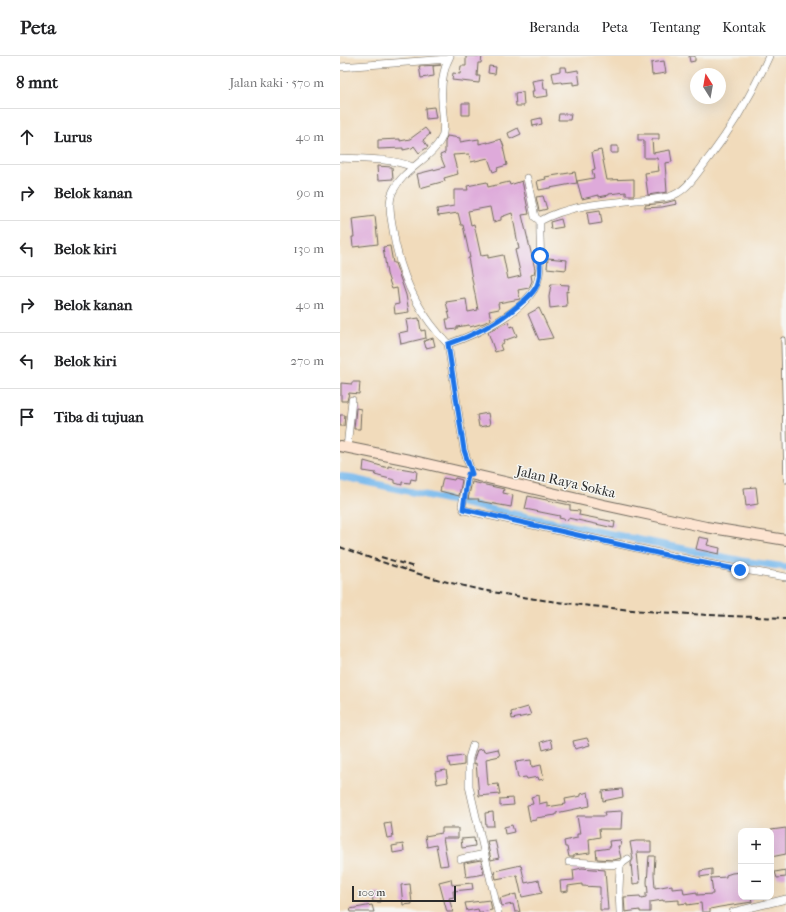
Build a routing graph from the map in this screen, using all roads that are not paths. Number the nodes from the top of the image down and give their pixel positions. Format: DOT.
graph roads {
  1 [pos="769,56"];
  2 [pos="449,58"];
  3 [pos="340,67"];
  4 [pos="340,158"];
  5 [pos="413,167"];
  6 [pos="527,178"];
  7 [pos="540,221"];
  8 [pos="783,339"];
  9 [pos="448,344"];
  10 [pos="352,400"];
  11 [pos="344,447"];
  12 [pos="470,474"];
  13 [pos="786,481"];
  14 [pos="786,540"];
  15 [pos="786,577"];
  16 [pos="473,746"];
  17 [pos="485,854"];
  18 [pos="461,859"];
  19 [pos="628,860"];
  20 [pos="569,862"];
  21 [pos="621,864"];
  22 [pos="786,899"];
  23 [pos="753,910"];
  24 [pos="498,912"];
  25 [pos="620,912"];
  26 [pos="733,912"];
  1 -- 7 [label="street"];
  2 -- 3 [label="street"];
  2 -- 5 [label="street"];
  4 -- 5 [label="street"];
  5 -- 9 [label="street"];
  6 -- 7 [label="street"];
  7 -- 9 [label="street"];
  8 -- 13 [label="lane"];
  9 -- 12 [label="street"];
  10 -- 11 [label="street"];
  11 -- 12 [label="main road, Jalan Raya Sokka"];
  12 -- 14 [label="main road, Jalan Raya Sokka"];
  12 -- 15 [label="street"];
  16 -- 17 [label="street"];
  17 -- 18 [label="street"];
  17 -- 24 [label="street"];
  19 -- 21 [label="street"];
  20 -- 21 [label="street"];
  21 -- 25 [label="street"];
  22 -- 23 [label="street"];
  23 -- 26 [label="street"];
}
